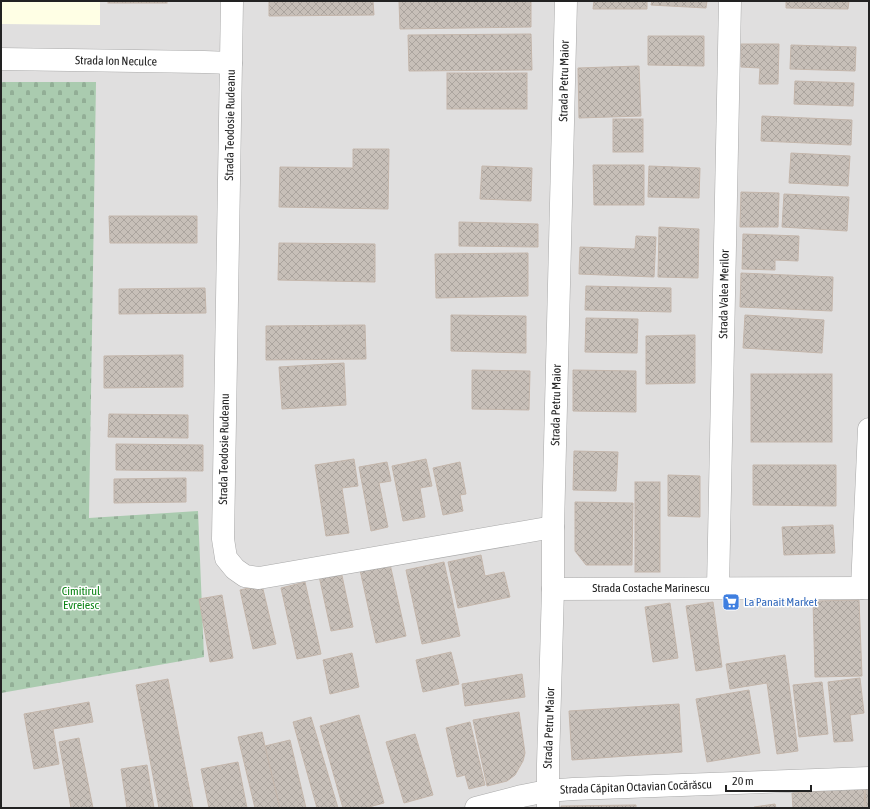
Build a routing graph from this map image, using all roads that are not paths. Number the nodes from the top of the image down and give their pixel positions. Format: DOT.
graph roads {
  1 [pos="232,1"];
  2 [pos="566,1"];
  3 [pos="730,1"];
  4 [pos="1,59"];
  5 [pos="231,63"];
  6 [pos="869,429"];
  7 [pos="553,526"];
  8 [pos="718,588"];
  9 [pos="866,588"];
  10 [pos="553,589"];
  11 [pos="869,778"];
  12 [pos="548,800"];
  13 [pos="476,808"];
  1 -- 5 [label="street, Strada Teodosie Rudeanu"];
  2 -- 7 [label="street, Strada Petru Maior"];
  3 -- 8 [label="street, Strada Valea Merilor"];
  4 -- 5 [label="street, Strada Ion Neculce"];
  5 -- 7 [label="street, Strada Teodosie Rudeanu"];
  6 -- 9 [label="street"];
  7 -- 10 [label="street, Strada Petru Maior"];
  8 -- 9 [label="street, Strada Costache Marinescu"];
  8 -- 10 [label="street, Strada Costache Marinescu"];
  10 -- 12 [label="street, Strada Petru Maior"];
  11 -- 12 [label="street, Strada Căpitan Octavian Cocărăscu"];
  12 -- 13 [label="street, Strada Căpitan Octavian Cocărăscu"];
}
